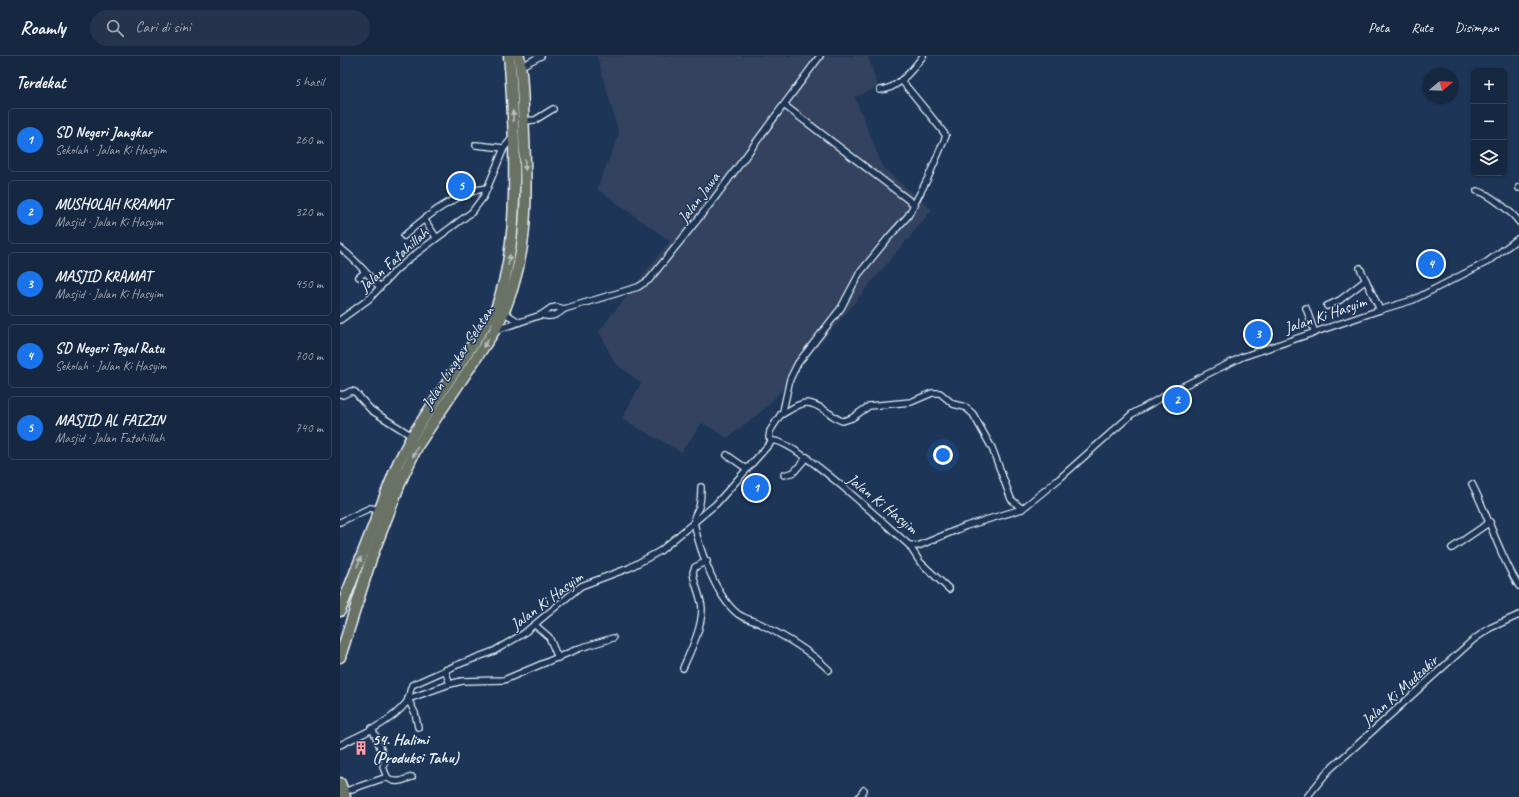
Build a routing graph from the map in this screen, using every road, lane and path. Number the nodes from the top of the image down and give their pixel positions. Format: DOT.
graph roads {
  1 [pos="509,56"];
  2 [pos="540,56"];
  3 [pos="820,56"];
  4 [pos="923,56"];
  5 [pos="520,61"];
  6 [pos="901,80"];
  7 [pos="880,90"];
  8 [pos="784,105"];
  9 [pos="553,109"];
  10 [pos="523,121"];
  11 [pos="513,137"];
  12 [pos="476,144"];
  13 [pos="504,148"];
  14 [pos="487,188"];
  15 [pos="1477,191"];
  16 [pos="915,205"];
  17 [pos="424,219"];
  18 [pos="1519,222"];
  19 [pos="404,236"];
  20 [pos="436,237"];
  21 [pos="1519,238"];
  22 [pos="340,248"];
  23 [pos="1360,268"];
  24 [pos="365,272"];
  25 [pos="358,277"];
  26 [pos="1366,280"];
  27 [pos="380,287"];
  28 [pos="508,288"];
  29 [pos="1326,306"];
  30 [pos="1306,308"];
  31 [pos="1380,310"];
  32 [pos="504,312"];
  33 [pos="340,320"];
  34 [pos="519,322"];
  35 [pos="495,330"];
  36 [pos="1315,333"];
  37 [pos="340,394"];
  38 [pos="780,415"];
  39 [pos="412,436"];
  40 [pos="772,441"];
  41 [pos="727,455"];
  42 [pos="807,457"];
  43 [pos="747,469"];
  44 [pos="784,475"];
  45 [pos="1472,484"];
  46 [pos="701,487"];
  47 [pos="379,508"];
  48 [pos="1022,509"];
  49 [pos="389,514"];
  50 [pos="340,522"];
  51 [pos="694,522"];
  52 [pos="1490,522"];
  53 [pos="909,545"];
  54 [pos="1452,548"];
  55 [pos="707,561"];
  56 [pos="1519,586"];
  57 [pos="949,590"];
  58 [pos="340,612"];
  59 [pos="1519,615"];
  60 [pos="535,625"];
  61 [pos="612,638"];
  62 [pos="340,657"];
  63 [pos="558,658"];
  64 [pos="684,668"];
  65 [pos="445,670"];
  66 [pos="829,670"];
  67 [pos="450,684"];
  68 [pos="408,699"];
  69 [pos="418,727"];
  70 [pos="372,728"];
  71 [pos="340,745"];
  72 [pos="387,777"];
  73 [pos="412,777"];
  74 [pos="343,790"];
  75 [pos="864,790"];
  76 [pos="859,797"];
  77 [pos="1307,797"];
  11 -- 1 [label="highway, Jalan Lingkar Selatan, one-way"];
  2 -- 5 [label="street"];
  3 -- 8 [label="street, Jalan Jawa"];
  4 -- 6 [label="street"];
  5 -- 10 [label="highway, Jalan Lingkar Selatan"];
  6 -- 7 [label="street"];
  6 -- 16 [label="street"];
  8 -- 16 [label="street"];
  8 -- 34 [label="street, Jalan Jawa"];
  9 -- 10 [label="street"];
  10 -- 28 [label="highway, Jalan Lingkar Selatan, one-way"];
  11 -- 13 [label="street, Jalan Fatahillah"];
  28 -- 11 [label="highway, Jalan Lingkar Selatan, one-way"];
  12 -- 13 [label="street"];
  13 -- 14 [label="street, Jalan Fatahillah"];
  14 -- 17 [label="street"];
  14 -- 20 [label="street, Jalan Fatahillah"];
  15 -- 18 [label="street"];
  16 -- 38 [label="street"];
  17 -- 19 [label="street"];
  17 -- 20 [label="street"];
  20 -- 27 [label="street, Jalan Fatahillah"];
  21 -- 31 [label="street, Jalan Ki Hasyim"];
  22 -- 24 [label="street"];
  23 -- 26 [label="street"];
  24 -- 25 [label="street"];
  24 -- 27 [label="street"];
  26 -- 29 [label="street"];
  26 -- 31 [label="street"];
  27 -- 33 [label="street, Jalan Fatahillah"];
  28 -- 32 [label="highway, Jalan Lingkar Selatan"];
  28 -- 39 [label="highway, Jalan Lingkar Selatan"];
  30 -- 36 [label="street"];
  31 -- 36 [label="street, Jalan Ki Hasyim"];
  32 -- 34 [label="street"];
  32 -- 35 [label="highway, Jalan Lingkar Selatan"];
  34 -- 35 [label="street, Jalan Jawa"];
  35 -- 49 [label="highway, Jalan Lingkar Selatan, one-way"];
  36 -- 48 [label="street, Jalan Ki Hasyim"];
  37 -- 39 [label="street"];
  38 -- 40 [label="street"];
  38 -- 48 [label="street"];
  39 -- 47 [label="highway, Jalan Lingkar Selatan"];
  40 -- 42 [label="street, Jalan Ki Hasyim"];
  40 -- 43 [label="street, Jalan Ki Hasyim"];
  41 -- 43 [label="street"];
  42 -- 44 [label="street"];
  42 -- 53 [label="street, Jalan Ki Hasyim"];
  43 -- 51 [label="street, Jalan Ki Hasyim"];
  45 -- 52 [label="street"];
  46 -- 51 [label="street"];
  47 -- 49 [label="street"];
  47 -- 50 [label="street"];
  58 -- 47 [label="highway, Jalan Lingkar Selatan, one-way"];
  48 -- 53 [label="street, Jalan Ki Hasyim"];
  49 -- 62 [label="highway, Jalan Lingkar Selatan"];
  51 -- 55 [label="street"];
  51 -- 60 [label="street, Jalan Ki Hasyim"];
  52 -- 54 [label="street"];
  52 -- 56 [label="street"];
  53 -- 57 [label="street"];
  55 -- 64 [label="street"];
  55 -- 66 [label="street"];
  59 -- 77 [label="street, Jalan Ki Mudzakir"];
  60 -- 63 [label="street"];
  60 -- 65 [label="street, Jalan Ki Hasyim"];
  61 -- 63 [label="street"];
  63 -- 67 [label="street"];
  65 -- 67 [label="street"];
  65 -- 68 [label="street, Jalan Ki Hasyim"];
  67 -- 68 [label="street"];
  68 -- 69 [label="street"];
  68 -- 70 [label="street, Jalan Ki Hasyim"];
  70 -- 71 [label="street, Jalan Ki Hasyim"];
  70 -- 72 [label="street"];
  72 -- 73 [label="street"];
  72 -- 74 [label="street"];
  75 -- 76 [label="street"];
}
